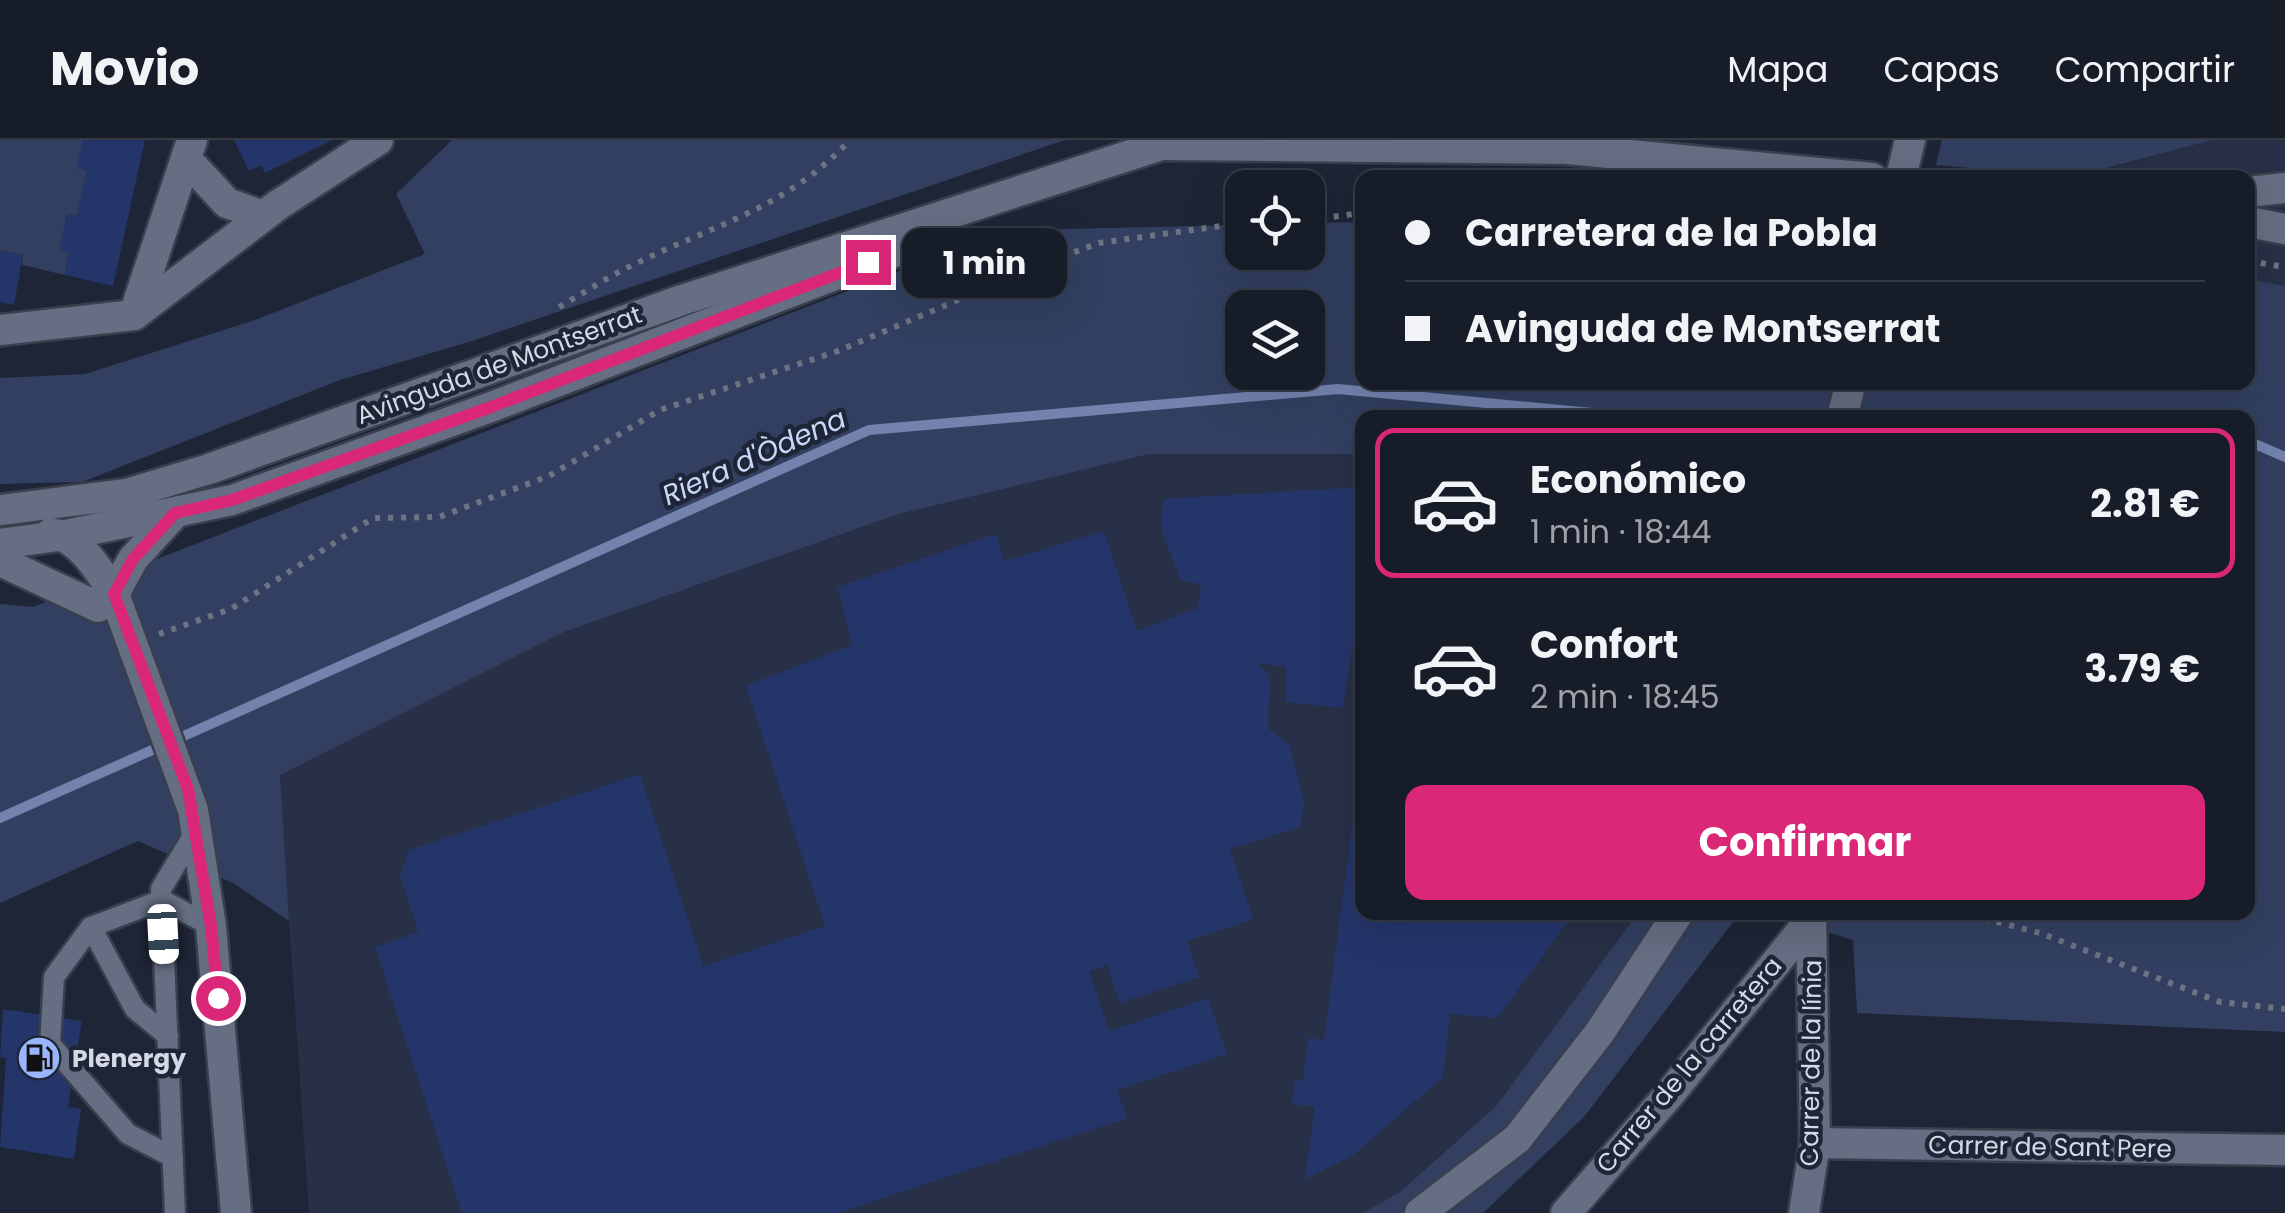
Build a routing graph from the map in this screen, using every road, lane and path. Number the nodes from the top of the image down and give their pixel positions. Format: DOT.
graph roads {
  1 [pos="378,140"];
  2 [pos="850,140"];
  3 [pos="1910,140"];
  4 [pos="1170,142"];
  5 [pos="1469,144"];
  6 [pos="1553,145"];
  7 [pos="190,151"];
  8 [pos="1795,170"];
  9 [pos="1903,170"];
  10 [pos="2285,188"];
  11 [pos="2255,191"];
  12 [pos="994,200"];
  13 [pos="1355,214"];
  14 [pos="263,216"];
  15 [pos="1325,218"];
  16 [pos="2255,224"];
  17 [pos="1225,225"];
  18 [pos="2285,230"];
  19 [pos="2255,262"];
  20 [pos="2285,268"];
  21 [pos="134,315"];
  22 [pos="0,330"];
  23 [pos="520,358"];
  24 [pos="126,494"];
  25 [pos="0,510"];
  26 [pos="175,513"];
  27 [pos="0,525"];
  28 [pos="66,535"];
  29 [pos="0,544"];
  30 [pos="0,561"];
  31 [pos="106,600"];
  32 [pos="130,643"];
  33 [pos="196,831"];
  34 [pos="162,900"];
  35 [pos="1677,920"];
  36 [pos="1808,920"];
  37 [pos="1812,920"];
  38 [pos="1990,920"];
  39 [pos="211,926"];
  40 [pos="91,927"];
  41 [pos="2285,1009"];
  42 [pos="168,1036"];
  43 [pos="1815,1144"];
  44 [pos="2285,1150"];
  45 [pos="172,1157"];
  46 [pos="175,1213"];
  47 [pos="236,1213"];
  48 [pos="1420,1213"];
  49 [pos="1566,1213"];
  50 [pos="1804,1213"];
  1 -- 14 [label="street"];
  2 -- 23 [label="path"];
  3 -- 9 [label="street"];
  4 -- 5 [label="street, Avinguda de Montserrat"];
  4 -- 12 [label="street, Avinguda de Montserrat"];
  5 -- 6 [label="street, Avinguda de Montserrat"];
  6 -- 8 [label="street, Avinguda de Montserrat"];
  7 -- 14 [label="street"];
  7 -- 21 [label="street"];
  10 -- 11 [label="street"];
  12 -- 23 [label="street, Avinguda de Montserrat"];
  12 -- 26 [label="street, Avinguda de Montserrat"];
  13 -- 15 [label="path"];
  14 -- 21 [label="street"];
  16 -- 18 [label="street"];
  17 -- 32 [label="path"];
  19 -- 20 [label="path"];
  21 -- 22 [label="street"];
  23 -- 24 [label="street, Avinguda de Montserrat"];
  24 -- 25 [label="street, Avinguda de Montserrat"];
  24 -- 28 [label="street"];
  26 -- 28 [label="street, Avinguda de Montserrat"];
  26 -- 31 [label="street"];
  27 -- 28 [label="street"];
  28 -- 29 [label="street, Avinguda de Montserrat"];
  28 -- 31 [label="street"];
  30 -- 31 [label="street"];
  31 -- 32 [label="street"];
  32 -- 33 [label="street"];
  33 -- 34 [label="lane"];
  33 -- 39 [label="street"];
  34 -- 39 [label="lane"];
  34 -- 40 [label="lane"];
  34 -- 42 [label="lane"];
  35 -- 48 [label="street"];
  36 -- 49 [label="street, Carrer de la carretera"];
  37 -- 43 [label="street, Carrer de la línia"];
  38 -- 41 [label="path"];
  39 -- 47 [label="street"];
  40 -- 42 [label="lane"];
  40 -- 45 [label="lane"];
  42 -- 45 [label="lane"];
  43 -- 44 [label="street, Carrer de Sant Pere"];
  43 -- 50 [label="street, Carrer de la línia"];
  45 -- 46 [label="lane"];
}
